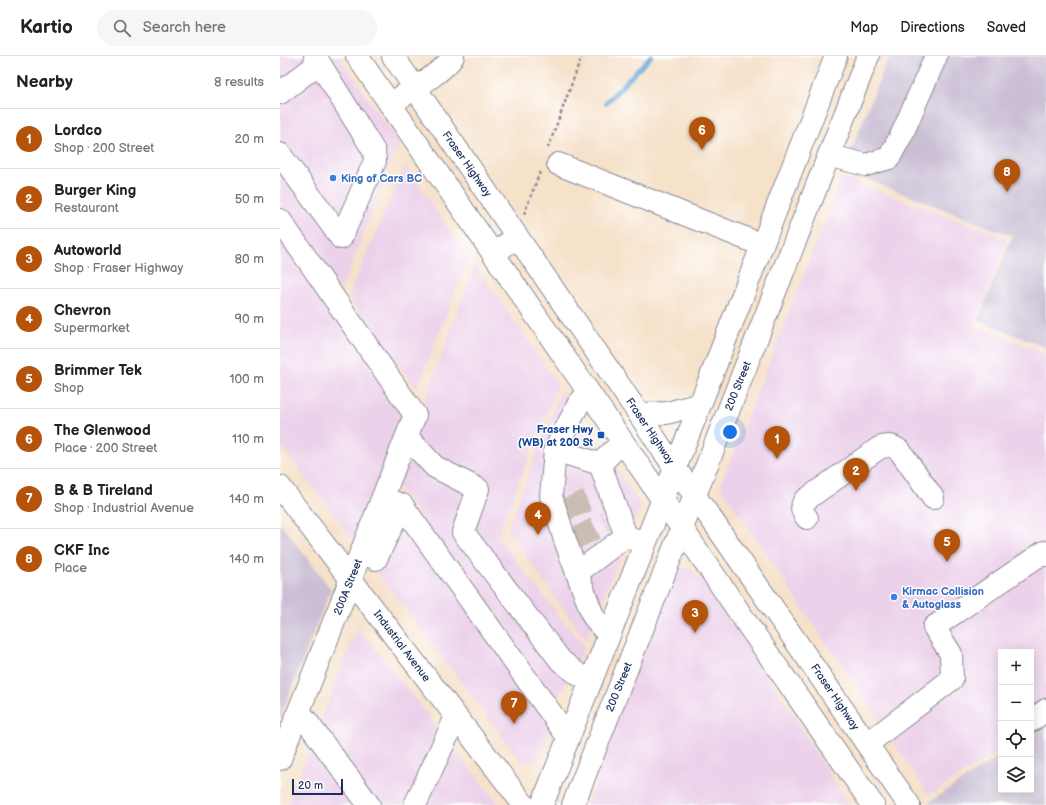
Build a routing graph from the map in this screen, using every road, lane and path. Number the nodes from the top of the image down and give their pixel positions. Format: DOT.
graph roads {
  1 [pos="357,56"];
  2 [pos="393,56"];
  3 [pos="453,56"];
  4 [pos="582,56"];
  5 [pos="836,56"];
  6 [pos="868,56"];
  7 [pos="936,56"];
  8 [pos="317,60"];
  9 [pos="415,88"];
  10 [pos="280,93"];
  11 [pos="390,104"];
  12 [pos="280,154"];
  13 [pos="829,154"];
  14 [pos="549,160"];
  15 [pos="280,220"];
  16 [pos="520,227"];
  17 [pos="762,245"];
  18 [pos="493,254"];
  19 [pos="589,393"];
  20 [pos="700,404"];
  21 [pos="639,414"];
  22 [pos="407,436"];
  23 [pos="624,443"];
  24 [pos="555,450"];
  25 [pos="600,464"];
  26 [pos="675,468"];
  27 [pos="280,487"];
  28 [pos="695,496"];
  29 [pos="933,498"];
  30 [pos="662,499"];
  31 [pos="393,502"];
  32 [pos="807,518"];
  33 [pos="682,529"];
  34 [pos="624,530"];
  35 [pos="1046,555"];
  36 [pos="577,573"];
  37 [pos="351,580"];
  38 [pos="608,635"];
  39 [pos="591,680"];
  40 [pos="1046,710"];
  41 [pos="299,711"];
  42 [pos="456,717"];
  43 [pos="1034,719"];
  44 [pos="568,737"];
  45 [pos="867,744"];
  46 [pos="280,759"];
  47 [pos="514,800"];
  48 [pos="369,805"];
  49 [pos="415,805"];
  50 [pos="542,805"];
  51 [pos="573,805"];
  52 [pos="873,805"];
  53 [pos="909,805"];
  1 -- 11 [label="main road"];
  2 -- 9 [label="main road, Fraser Highway"];
  3 -- 9 [label="main road"];
  4 -- 14 [label="path"];
  5 -- 17 [label="main road"];
  6 -- 13 [label="main road, 200 Street"];
  7 -- 13 [label="main road"];
  8 -- 10 [label="main road"];
  8 -- 12 [label="main road"];
  9 -- 11 [label="main road"];
  9 -- 16 [label="main road, Fraser Highway"];
  11 -- 18 [label="main road"];
  13 -- 28 [label="main road, 200 Street"];
  14 -- 16 [label="path"];
  14 -- 17 [label="main road"];
  15 -- 22 [label="main road, 200A Street"];
  16 -- 18 [label="main road"];
  16 -- 21 [label="main road, Fraser Highway"];
  17 -- 20 [label="main road"];
  18 -- 19 [label="main road"];
  19 -- 23 [label="main road"];
  19 -- 24 [label="main road"];
  20 -- 21 [label="main road"];
  20 -- 26 [label="main road"];
  21 -- 26 [label="main road, Fraser Highway"];
  22 -- 31 [label="main road, 200A Street"];
  22 -- 39 [label="main road"];
  23 -- 25 [label="main road"];
  23 -- 30 [label="main road"];
  24 -- 25 [label="main road"];
  24 -- 36 [label="main road"];
  25 -- 34 [label="main road"];
  26 -- 28 [label="main road, Fraser Highway"];
  26 -- 30 [label="main road"];
  27 -- 37 [label="main road, Industrial Avenue"];
  28 -- 33 [label="main road, 200 Street"];
  28 -- 45 [label="main road, Fraser Highway"];
  29 -- 32 [label="main road"];
  30 -- 33 [label="main road"];
  30 -- 34 [label="main road"];
  31 -- 37 [label="main road, 200A Street"];
  31 -- 44 [label="main road"];
  33 -- 51 [label="main road, 200 Street"];
  33 -- 52 [label="main road"];
  34 -- 36 [label="main road"];
  34 -- 38 [label="main road"];
  35 -- 45 [label="main road"];
  36 -- 38 [label="main road"];
  37 -- 41 [label="main road, 200A Street"];
  37 -- 42 [label="main road, Industrial Avenue"];
  38 -- 39 [label="main road"];
  39 -- 44 [label="main road"];
  40 -- 43 [label="main road"];
  41 -- 46 [label="main road, 200A Street"];
  41 -- 48 [label="main road"];
  42 -- 47 [label="main road, Industrial Avenue"];
  42 -- 49 [label="main road"];
  44 -- 50 [label="main road"];
  45 -- 53 [label="main road, Fraser Highway"];
}
